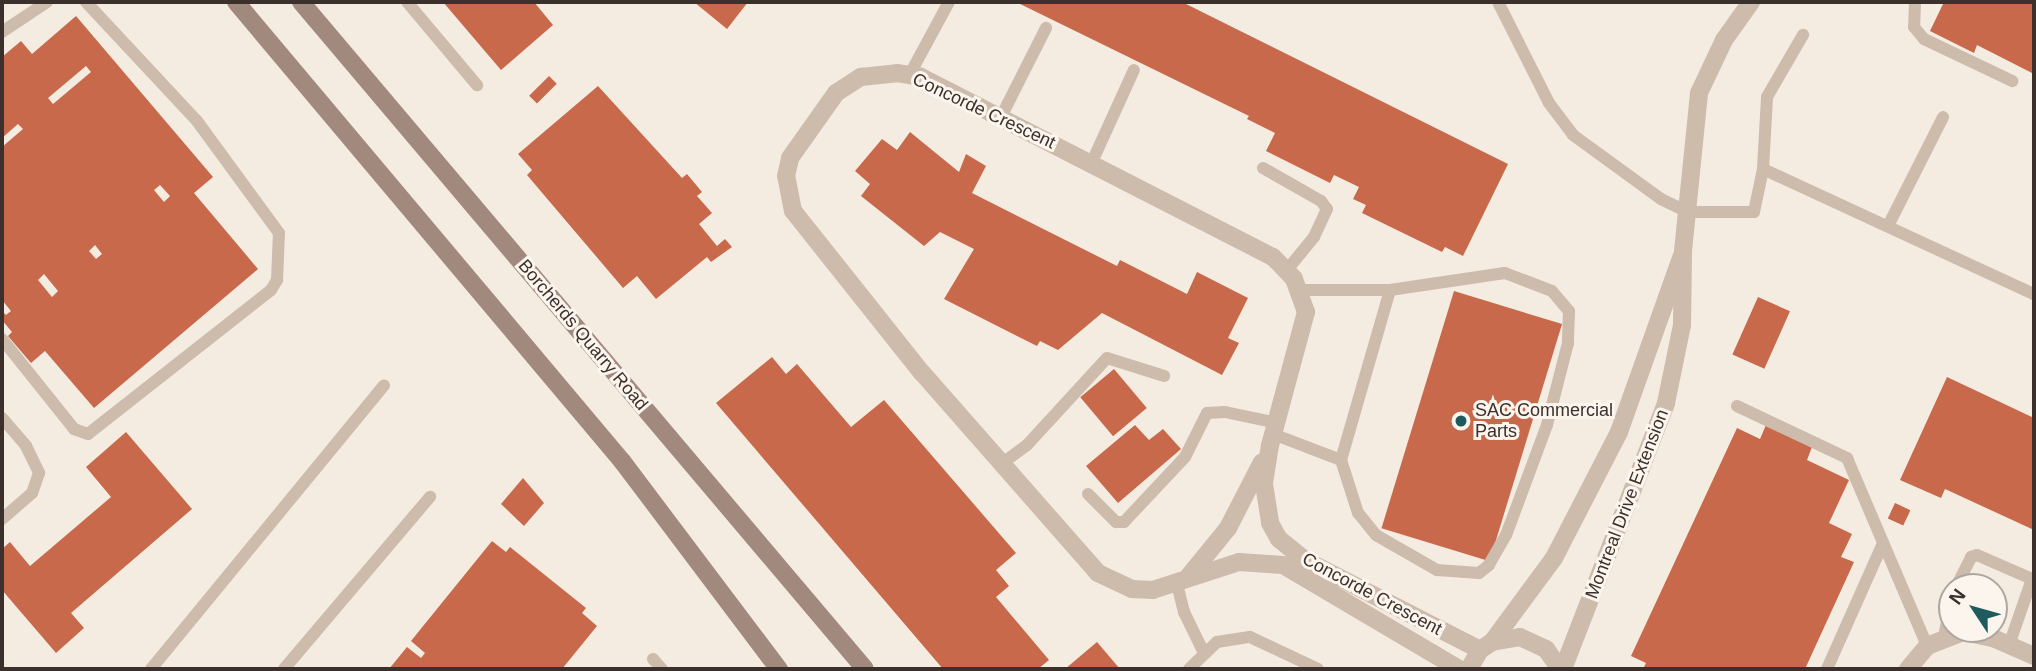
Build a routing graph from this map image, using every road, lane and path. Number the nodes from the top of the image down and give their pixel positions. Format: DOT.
graph roads {
  1 [pos="47,2"];
  2 [pos="86,2"];
  3 [pos="236,2"];
  4 [pos="300,2"];
  5 [pos="407,2"];
  6 [pos="949,2"];
  7 [pos="1498,2"];
  8 [pos="1751,2"];
  9 [pos="1915,2"];
  10 [pos="1046,28"];
  11 [pos="2,32"];
  12 [pos="1803,35"];
  13 [pos="1134,70"];
  14 [pos="910,74"];
  15 [pos="2012,81"];
  16 [pos="477,85"];
  17 [pos="1000,117"];
  18 [pos="1943,117"];
  19 [pos="1092,162"];
  20 [pos="1264,168"];
  21 [pos="1763,169"];
  22 [pos="1688,212"];
  23 [pos="1888,226"];
  24 [pos="1684,251"];
  25 [pos="1287,270"];
  26 [pos="1300,290"];
  27 [pos="1390,290"];
  28 [pos="2034,294"];
  29 [pos="2,339"];
  30 [pos="1164,376"];
  31 [pos="384,385"];
  32 [pos="1737,406"];
  33 [pos="2,418"];
  34 [pos="1273,434"];
  35 [pos="1341,460"];
  36 [pos="1001,464"];
  37 [pos="1088,494"];
  38 [pos="430,497"];
  39 [pos="2,519"];
  40 [pos="1883,543"];
  41 [pos="1963,573"];
  42 [pos="1182,581"];
  43 [pos="1938,640"];
  44 [pos="2003,643"];
  45 [pos="2009,645"];
  46 [pos="1486,646"];
  47 [pos="1927,646"];
  48 [pos="1204,653"];
  49 [pos="2034,656"];
  50 [pos="151,669"];
  51 [pos="284,669"];
  52 [pos="779,669"];
  53 [pos="865,669"];
  54 [pos="1189,669"];
  55 [pos="1318,669"];
  56 [pos="1459,669"];
  57 [pos="1469,669"];
  58 [pos="1561,669"];
  59 [pos="1826,669"];
  60 [pos="1908,669"];
  1 -- 11 [label="lane"];
  2 -- 29 [label="lane"];
  3 -- 52 [label="main road"];
  4 -- 53 [label="main road, Borcherds Quarry Road"];
  5 -- 16 [label="lane"];
  6 -- 14 [label="lane"];
  7 -- 22 [label="lane"];
  8 -- 22 [label="street, Montreal Drive Extension"];
  9 -- 15 [label="lane"];
  10 -- 17 [label="lane"];
  12 -- 21 [label="lane"];
  13 -- 19 [label="lane"];
  14 -- 17 [label="street, Concorde Crescent"];
  14 -- 36 [label="street, Concorde Crescent"];
  17 -- 19 [label="street, Concorde Crescent"];
  18 -- 23 [label="lane"];
  19 -- 25 [label="street, Concorde Crescent"];
  20 -- 25 [label="lane"];
  21 -- 22 [label="lane"];
  21 -- 23 [label="lane"];
  22 -- 24 [label="street, Montreal Drive Extension"];
  23 -- 28 [label="lane"];
  24 -- 46 [label="street, Montreal Drive Extension"];
  24 -- 58 [label="street, Montreal Drive Extension"];
  25 -- 26 [label="street, Concorde Crescent"];
  26 -- 27 [label="lane"];
  26 -- 34 [label="street, Concorde Crescent"];
  27 -- 35 [label="lane"];
  27 -- 35 [label="lane"];
  30 -- 36 [label="lane"];
  31 -- 50 [label="lane"];
  32 -- 40 [label="lane"];
  33 -- 39 [label="lane"];
  34 -- 35 [label="lane"];
  34 -- 37 [label="lane"];
  34 -- 42 [label="street, Concorde Crescent"];
  34 -- 46 [label="street, Concorde Crescent"];
  36 -- 42 [label="street, Concorde Crescent"];
  38 -- 51 [label="lane"];
  40 -- 47 [label="lane"];
  40 -- 59 [label="lane"];
  41 -- 45 [label="lane"];
  42 -- 48 [label="lane"];
  42 -- 56 [label="street, Concorde Crescent"];
  43 -- 47 [label="street"];
  44 -- 45 [label="street"];
  45 -- 49 [label="street"];
  46 -- 57 [label="street, Montreal Drive Extension"];
  46 -- 58 [label="street"];
  47 -- 60 [label="street"];
  48 -- 54 [label="lane"];
  48 -- 55 [label="lane"];
}
